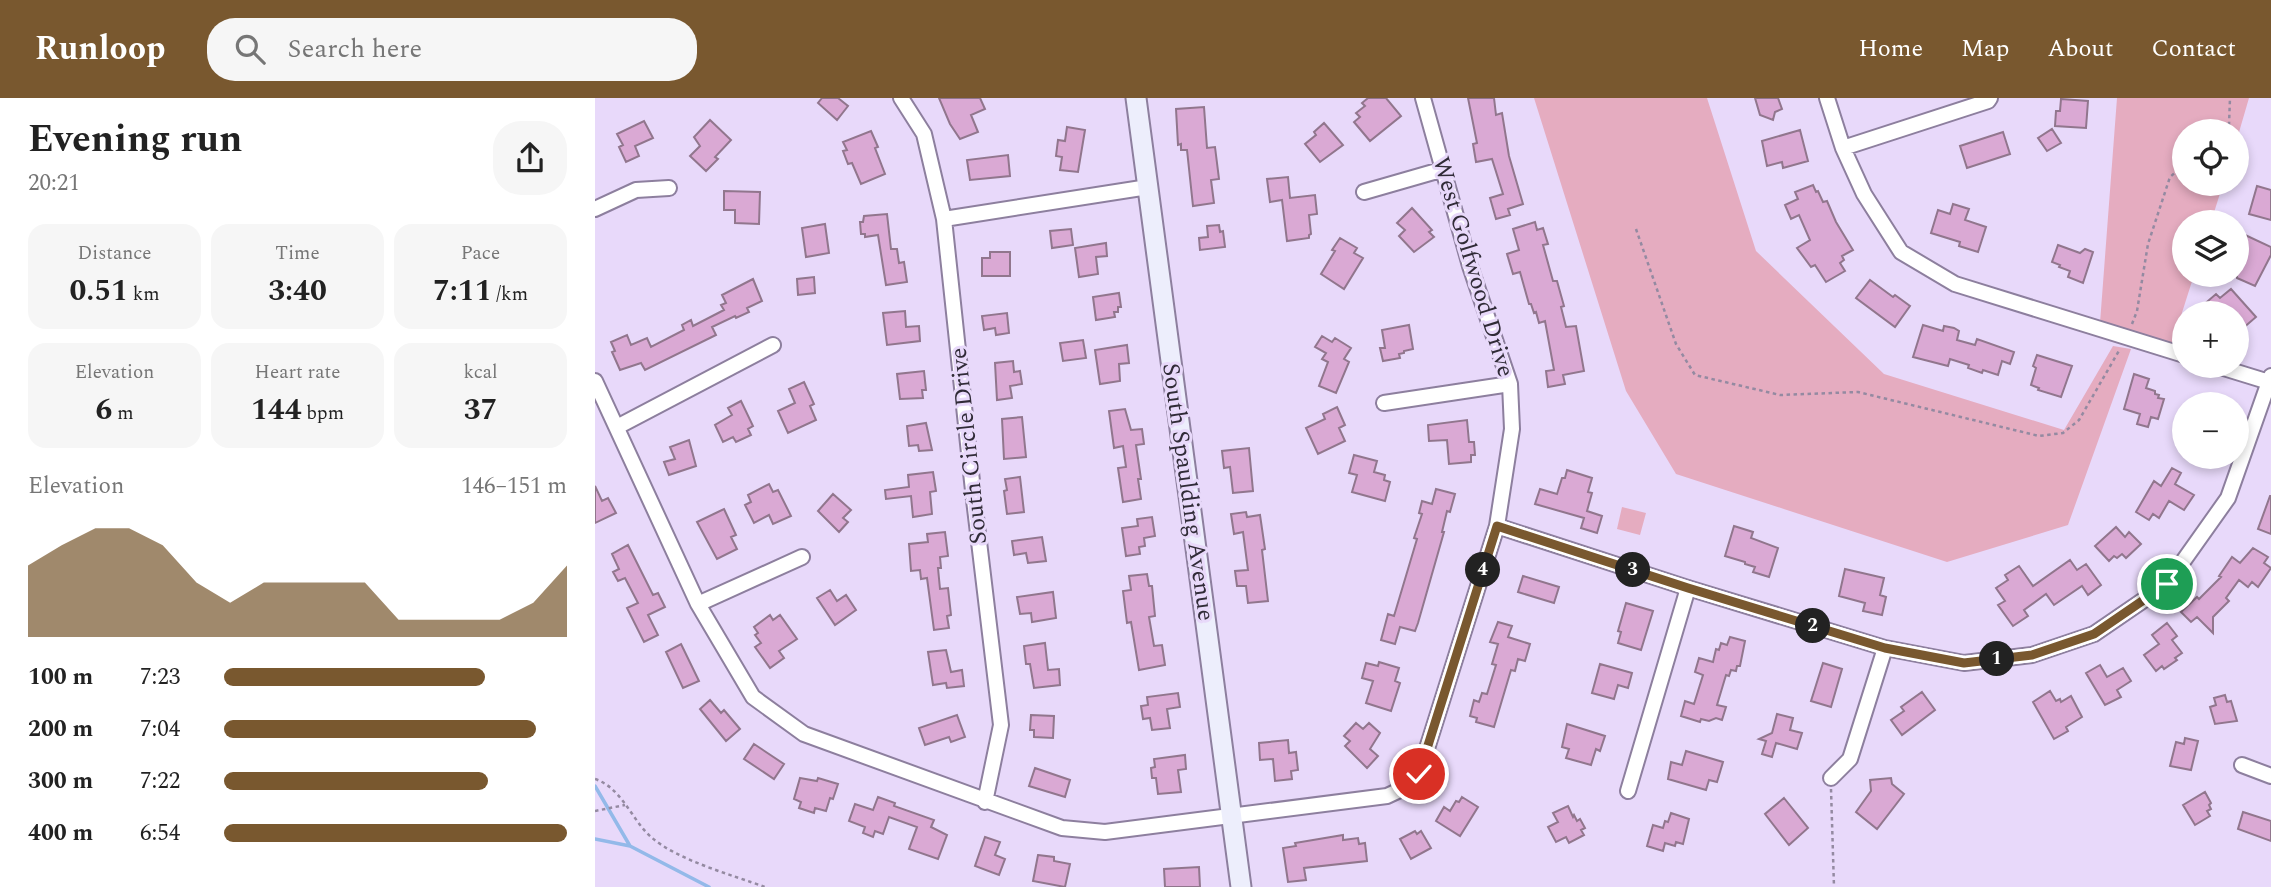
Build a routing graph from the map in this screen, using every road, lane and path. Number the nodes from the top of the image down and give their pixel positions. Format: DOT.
graph roads {
  1 [pos="901,98"];
  2 [pos="1136,98"];
  3 [pos="1423,98"];
  4 [pos="1827,98"];
  5 [pos="1990,98"];
  6 [pos="2230,98"];
  7 [pos="2229,119"];
  8 [pos="1843,148"];
  9 [pos="1444,169"];
  10 [pos="2172,175"];
  11 [pos="1148,187"];
  12 [pos="669,188"];
  13 [pos="1364,192"];
  14 [pos="595,209"];
  15 [pos="944,219"];
  16 [pos="1636,229"];
  17 [pos="2127,338"];
  18 [pos="773,345"];
  19 [pos="2172,351"];
  20 [pos="2249,374"];
  21 [pos="2270,379"];
  22 [pos="595,381"];
  23 [pos="1510,384"];
  24 [pos="1384,403"];
  25 [pos="617,427"];
  26 [pos="1497,526"];
  27 [pos="801,557"];
  28 [pos="1688,588"];
  29 [pos="698,604"];
  30 [pos="1885,648"];
  31 [pos="2242,765"];
  32 [pos="2271,776"];
  33 [pos="1831,778"];
  34 [pos="595,779"];
  35 [pos="1628,791"];
  36 [pos="985,802"];
  37 [pos="625,805"];
  38 [pos="595,811"];
  39 [pos="1231,815"];
  40 [pos="765,887"];
  41 [pos="1241,887"];
  42 [pos="1834,887"];
  1 -- 15 [label="street, South Circle Drive"];
  2 -- 11 [label="street, South Spaulding Avenue"];
  3 -- 9 [label="street, West Golfwood Drive"];
  4 -- 8 [label="street"];
  5 -- 8 [label="street"];
  6 -- 7 [label="path"];
  8 -- 17 [label="street"];
  9 -- 13 [label="street"];
  9 -- 23 [label="street, West Golfwood Drive"];
  10 -- 17 [label="path"];
  11 -- 15 [label="street"];
  11 -- 39 [label="street, South Spaulding Avenue"];
  12 -- 14 [label="street"];
  15 -- 36 [label="street, South Circle Drive"];
  16 -- 17 [label="path"];
  17 -- 19 [label="street"];
  18 -- 25 [label="street"];
  20 -- 21 [label="street"];
  21 -- 30 [label="street"];
  22 -- 25 [label="street, West Golfwood Drive"];
  23 -- 24 [label="street"];
  23 -- 26 [label="street, West Golfwood Drive"];
  25 -- 29 [label="street, West Golfwood Drive"];
  26 -- 28 [label="street"];
  26 -- 39 [label="street, West Golfwood Drive"];
  27 -- 29 [label="street"];
  28 -- 30 [label="street"];
  28 -- 35 [label="street"];
  29 -- 36 [label="street, West Golfwood Drive"];
  30 -- 33 [label="street"];
  31 -- 32 [label="street"];
  33 -- 42 [label="path"];
  34 -- 37 [label="path"];
  36 -- 39 [label="street, West Golfwood Drive"];
  37 -- 38 [label="path"];
  37 -- 40 [label="path"];
  39 -- 41 [label="street, South Spaulding Avenue"];
}
